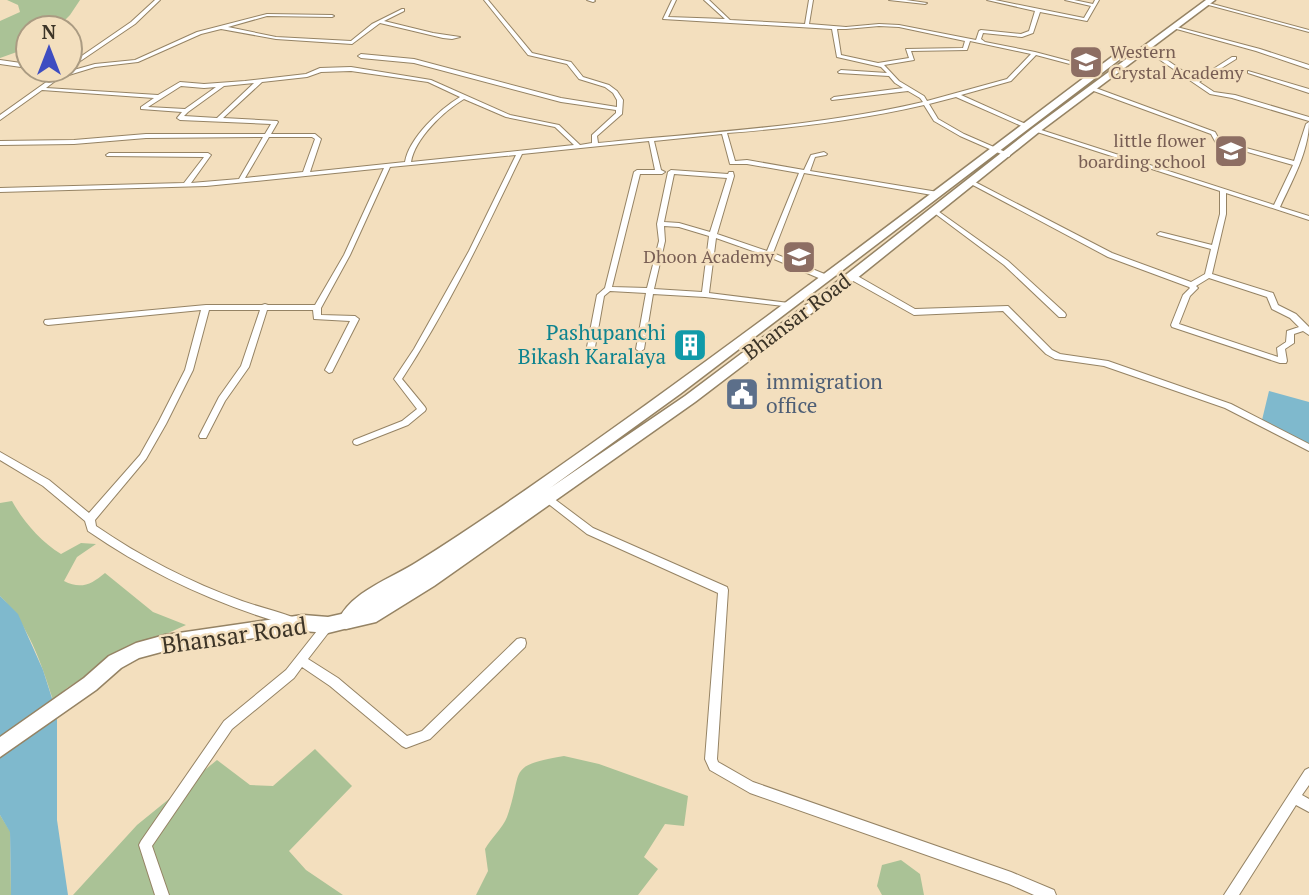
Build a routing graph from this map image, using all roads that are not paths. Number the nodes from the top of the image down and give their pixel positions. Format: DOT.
graph roads {
  1 [pos="158,0"];
  2 [pos="485,0"];
  3 [pos="674,0"];
  4 [pos="706,0"];
  5 [pos="811,0"];
  6 [pos="891,0"];
  7 [pos="989,0"];
  8 [pos="1067,0"];
  9 [pos="1205,1"];
  10 [pos="1095,3"];
  11 [pos="925,4"];
  12 [pos="402,10"];
  13 [pos="1038,10"];
  14 [pos="332,16"];
  15 [pos="729,21"];
  16 [pos="380,22"];
  17 [pos="807,25"];
  18 [pos="219,27"];
  19 [pos="834,27"];
  20 [pos="1175,27"];
  21 [pos="1309,31"];
  22 [pos="458,37"];
  23 [pos="968,39"];
  24 [pos="990,44"];
  25 [pos="1146,48"];
  26 [pos="1035,53"];
  27 [pos="84,56"];
  28 [pos="362,56"];
  29 [pos="1234,58"];
  30 [pos="880,64"];
  31 [pos="1309,67"];
  32 [pos="84,69"];
  33 [pos="1100,70"];
  34 [pos="841,72"];
  35 [pos="1250,72"];
  36 [pos="889,75"];
  37 [pos="260,81"];
  38 [pos="1196,82"];
  39 [pos="48,84"];
  40 [pos="223,85"];
  41 [pos="42,89"];
  42 [pos="908,89"];
  43 [pos="1093,89"];
  44 [pos="1309,91"];
  45 [pos="956,95"];
  46 [pos="159,97"];
  47 [pos="463,97"];
  48 [pos="834,99"];
  49 [pos="927,103"];
  50 [pos="618,109"];
  51 [pos="186,111"];
  52 [pos="0,118"];
  53 [pos="219,119"];
  54 [pos="1309,119"];
  55 [pos="1309,124"];
  56 [pos="1031,128"];
  57 [pos="724,132"];
  58 [pos="267,137"];
  59 [pos="651,139"];
  60 [pos="1307,140"];
  61 [pos="0,143"];
  62 [pos="595,145"];
  63 [pos="578,146"];
  64 [pos="520,152"];
  65 [pos="1002,153"];
  66 [pos="824,154"];
  67 [pos="109,155"];
  68 [pos="732,163"];
  69 [pos="408,164"];
  70 [pos="1296,164"];
  71 [pos="388,166"];
  72 [pos="658,172"];
  73 [pos="671,172"];
  74 [pos="804,172"];
  75 [pos="306,174"];
  76 [pos="731,176"];
  77 [pos="241,180"];
  78 [pos="973,183"];
  79 [pos="186,185"];
  80 [pos="0,190"];
  81 [pos="1223,191"];
  82 [pos="938,194"];
  83 [pos="1276,208"];
  84 [pos="935,211"];
  85 [pos="1309,218"];
  86 [pos="660,224"];
  87 [pos="1160,234"];
  88 [pos="713,236"];
  89 [pos="1215,248"];
  90 [pos="769,254"];
  91 [pos="1208,275"];
  92 [pos="850,276"];
  93 [pos="824,277"];
  94 [pos="1192,285"];
  95 [pos="608,289"];
  96 [pos="650,291"];
  97 [pos="705,295"];
  98 [pos="789,305"];
  99 [pos="265,306"];
  100 [pos="206,307"];
  101 [pos="317,308"];
  102 [pos="1062,315"];
  103 [pos="48,322"];
  104 [pos="1306,330"];
  105 [pos="591,346"];
  106 [pos="640,349"];
  107 [pos="329,370"];
  108 [pos="203,436"];
  109 [pos="357,442"];
  110 [pos="1309,448"];
  111 [pos="0,456"];
  112 [pos="549,499"];
  113 [pos="90,519"];
  114 [pos="366,610"];
  115 [pos="303,624"];
  116 [pos="328,625"];
  117 [pos="521,643"];
  118 [pos="301,660"];
  119 [pos="0,748"];
  120 [pos="1309,774"];
  121 [pos="1295,798"];
  122 [pos="1309,806"];
  123 [pos="162,895"];
  124 [pos="1049,895"];
  125 [pos="1231,895"];
  1 -- 27 [label="street"];
  2 -- 50 [label="street"];
  3 -- 15 [label="street"];
  4 -- 15 [label="street"];
  5 -- 17 [label="street"];
  6 -- 11 [label="street"];
  7 -- 13 [label="street"];
  8 -- 10 [label="street"];
  9 -- 20 [label="main road, Bhansar Road"];
  9 -- 21 [label="street"];
  9 -- 33 [label="main road, Bhansar Road"];
  10 -- 13 [label="street"];
  12 -- 16 [label="street"];
  13 -- 24 [label="street"];
  14 -- 18 [label="street"];
  15 -- 17 [label="street"];
  16 -- 18 [label="street"];
  16 -- 22 [label="street"];
  17 -- 19 [label="street"];
  18 -- 32 [label="street"];
  19 -- 23 [label="street"];
  19 -- 30 [label="street"];
  20 -- 25 [label="main road, Bhansar Road"];
  20 -- 31 [label="street"];
  23 -- 24 [label="street"];
  23 -- 30 [label="street"];
  24 -- 26 [label="street"];
  25 -- 38 [label="street"];
  25 -- 43 [label="main road, Bhansar Road"];
  26 -- 33 [label="street"];
  26 -- 45 [label="street"];
  28 -- 50 [label="street"];
  29 -- 38 [label="street"];
  30 -- 36 [label="street"];
  33 -- 56 [label="main road, Bhansar Road"];
  34 -- 36 [label="street"];
  35 -- 44 [label="street"];
  36 -- 42 [label="street"];
  37 -- 40 [label="street"];
  37 -- 47 [label="street"];
  37 -- 53 [label="street"];
  38 -- 54 [label="street"];
  39 -- 41 [label="street"];
  40 -- 46 [label="street"];
  40 -- 51 [label="street"];
  41 -- 46 [label="street"];
  41 -- 52 [label="street"];
  42 -- 48 [label="street"];
  42 -- 49 [label="street"];
  43 -- 56 [label="main road, Bhansar Road"];
  43 -- 70 [label="street"];
  45 -- 49 [label="street"];
  45 -- 56 [label="street"];
  46 -- 51 [label="street"];
  47 -- 63 [label="street"];
  47 -- 69 [label="street"];
  49 -- 57 [label="street"];
  49 -- 65 [label="street"];
  50 -- 62 [label="street"];
  51 -- 53 [label="street"];
  53 -- 58 [label="street"];
  55 -- 60 [label="street"];
  56 -- 65 [label="main road, Bhansar Road"];
  56 -- 81 [label="street"];
  57 -- 59 [label="street"];
  57 -- 68 [label="street"];
  58 -- 61 [label="street"];
  58 -- 75 [label="street"];
  58 -- 77 [label="street"];
  59 -- 62 [label="street"];
  59 -- 72 [label="street"];
  60 -- 70 [label="street"];
  62 -- 63 [label="street"];
  63 -- 64 [label="street"];
  64 -- 69 [label="street"];
  64 -- 109 [label="street"];
  65 -- 78 [label="main road, Bhansar Road"];
  65 -- 82 [label="main road, Bhansar Road"];
  66 -- 74 [label="street"];
  67 -- 79 [label="street"];
  68 -- 74 [label="street"];
  68 -- 76 [label="street"];
  69 -- 71 [label="street"];
  70 -- 83 [label="street"];
  71 -- 75 [label="street"];
  71 -- 101 [label="street"];
  72 -- 73 [label="street"];
  72 -- 95 [label="street"];
  73 -- 76 [label="street"];
  73 -- 86 [label="street"];
  74 -- 82 [label="street"];
  74 -- 90 [label="street"];
  75 -- 77 [label="street"];
  76 -- 88 [label="street"];
  77 -- 79 [label="street"];
  78 -- 84 [label="main road, Bhansar Road"];
  78 -- 94 [label="street"];
  79 -- 80 [label="street"];
  81 -- 83 [label="street"];
  81 -- 89 [label="street"];
  82 -- 93 [label="main road, Bhansar Road"];
  83 -- 85 [label="street"];
  84 -- 92 [label="main road, Bhansar Road"];
  84 -- 102 [label="street"];
  86 -- 88 [label="street"];
  86 -- 96 [label="street"];
  87 -- 89 [label="street"];
  88 -- 90 [label="street"];
  88 -- 97 [label="street"];
  89 -- 91 [label="street"];
  90 -- 93 [label="street"];
  91 -- 94 [label="street"];
  91 -- 104 [label="street"];
  92 -- 110 [label="street"];
  92 -- 112 [label="main road, Bhansar Road"];
  93 -- 98 [label="main road, Bhansar Road"];
  94 -- 104 [label="street"];
  95 -- 96 [label="street"];
  95 -- 105 [label="street"];
  96 -- 97 [label="street"];
  96 -- 106 [label="street"];
  97 -- 98 [label="street"];
  98 -- 114 [label="main road, Bhansar Road"];
  99 -- 100 [label="street"];
  99 -- 101 [label="street"];
  99 -- 108 [label="street"];
  100 -- 103 [label="street"];
  100 -- 113 [label="street"];
  101 -- 107 [label="street"];
  111 -- 113 [label="street"];
  112 -- 114 [label="main road, Bhansar Road"];
  112 -- 124 [label="street"];
  113 -- 115 [label="street"];
  114 -- 116 [label="main road, Bhansar Road"];
  115 -- 116 [label="main road, Bhansar Road"];
  115 -- 119 [label="main road, Bhansar Road"];
  116 -- 118 [label="street"];
  117 -- 118 [label="street"];
  118 -- 123 [label="street"];
  120 -- 121 [label="street"];
  121 -- 122 [label="street"];
  121 -- 125 [label="street"];
}
